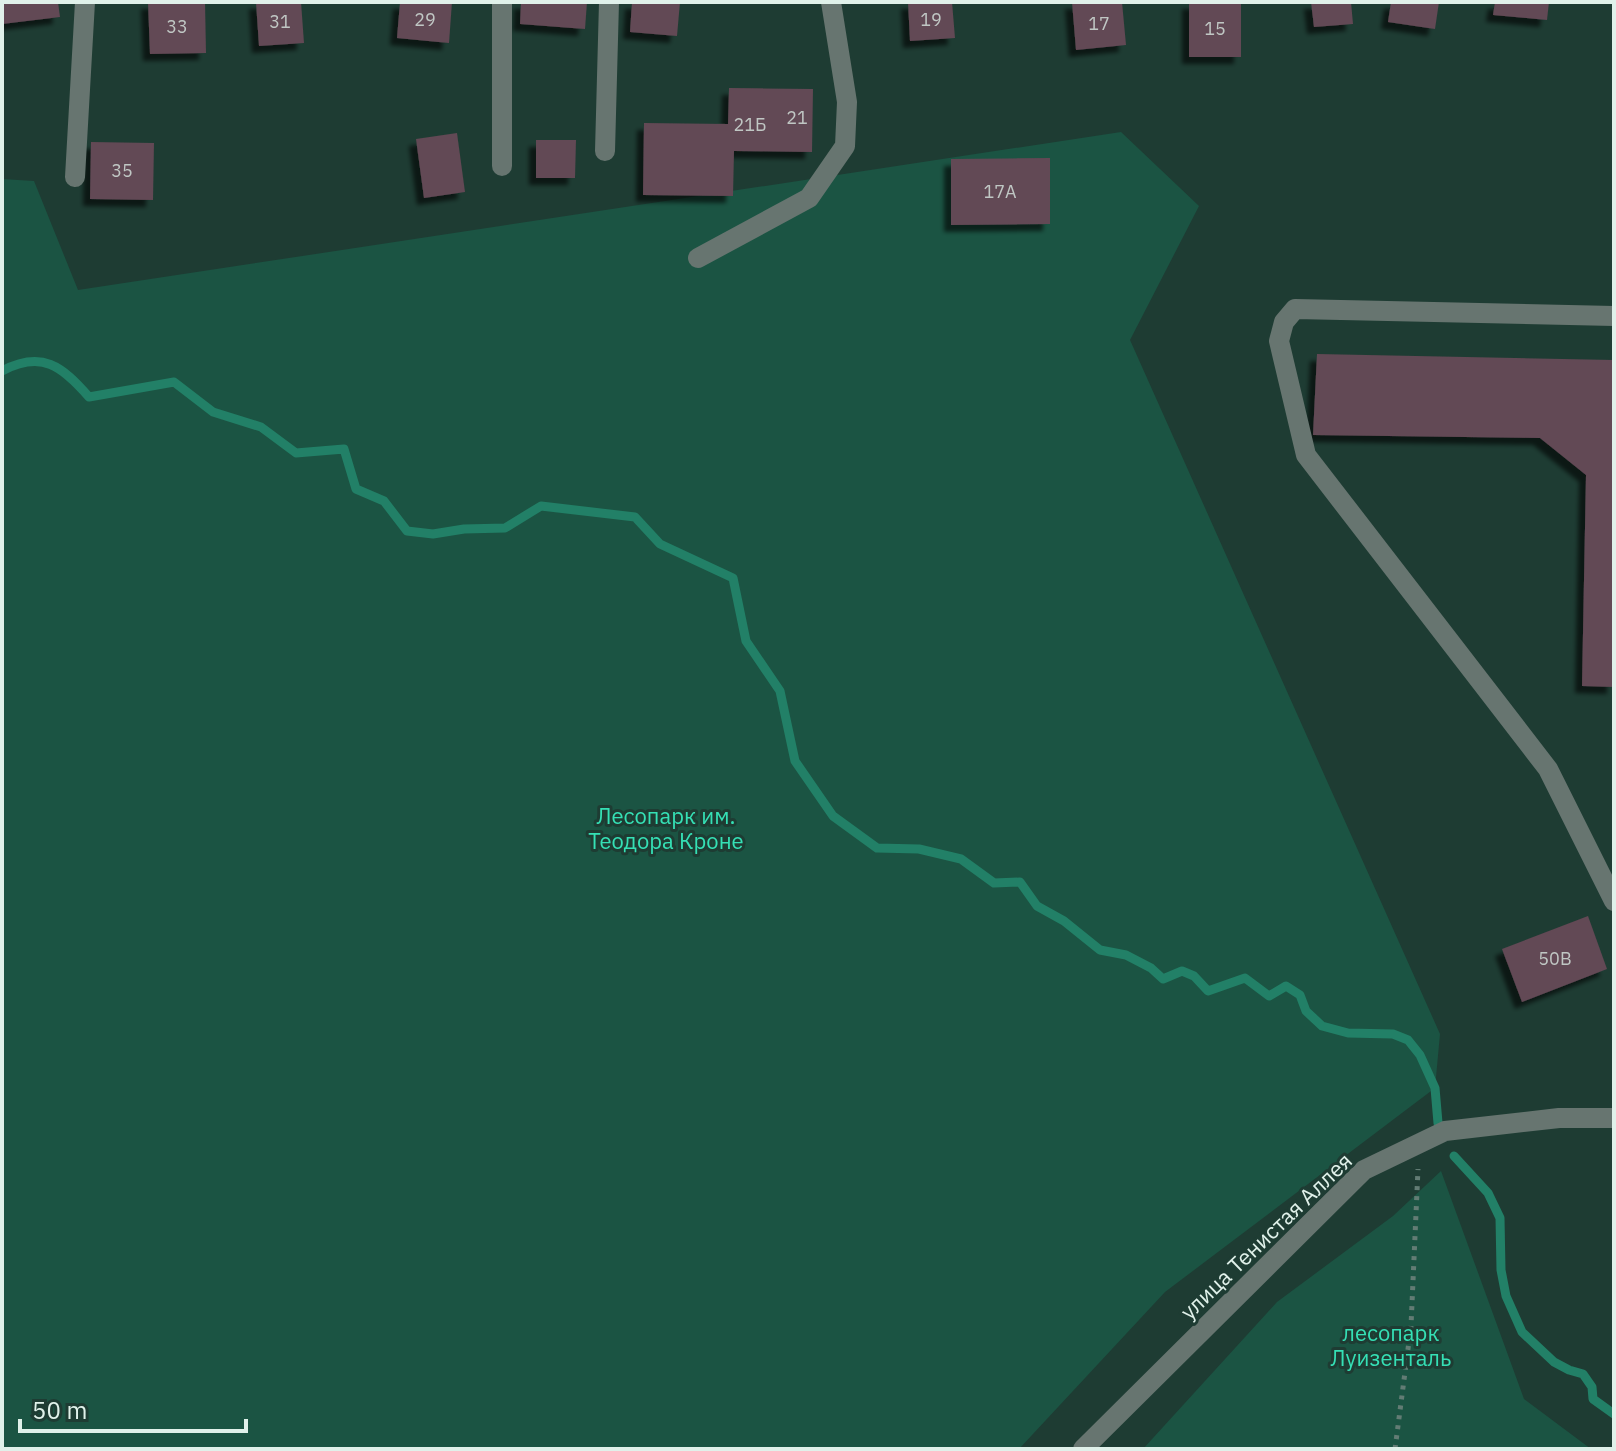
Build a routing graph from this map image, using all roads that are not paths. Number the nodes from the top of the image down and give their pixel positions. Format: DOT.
graph roads {
  1 [pos="85,2"];
  2 [pos="502,2"];
  3 [pos="609,2"];
  4 [pos="831,2"];
  5 [pos="605,151"];
  6 [pos="502,166"];
  7 [pos="75,177"];
  8 [pos="698,258"];
  9 [pos="1614,316"];
  10 [pos="1614,901"];
  11 [pos="1614,1118"];
  12 [pos="1083,1449"];
  1 -- 7 [label="street"];
  2 -- 6 [label="street"];
  3 -- 5 [label="street"];
  4 -- 8 [label="street"];
  9 -- 10 [label="street"];
  11 -- 12 [label="street, улица Тенистая Аллея"];
}
